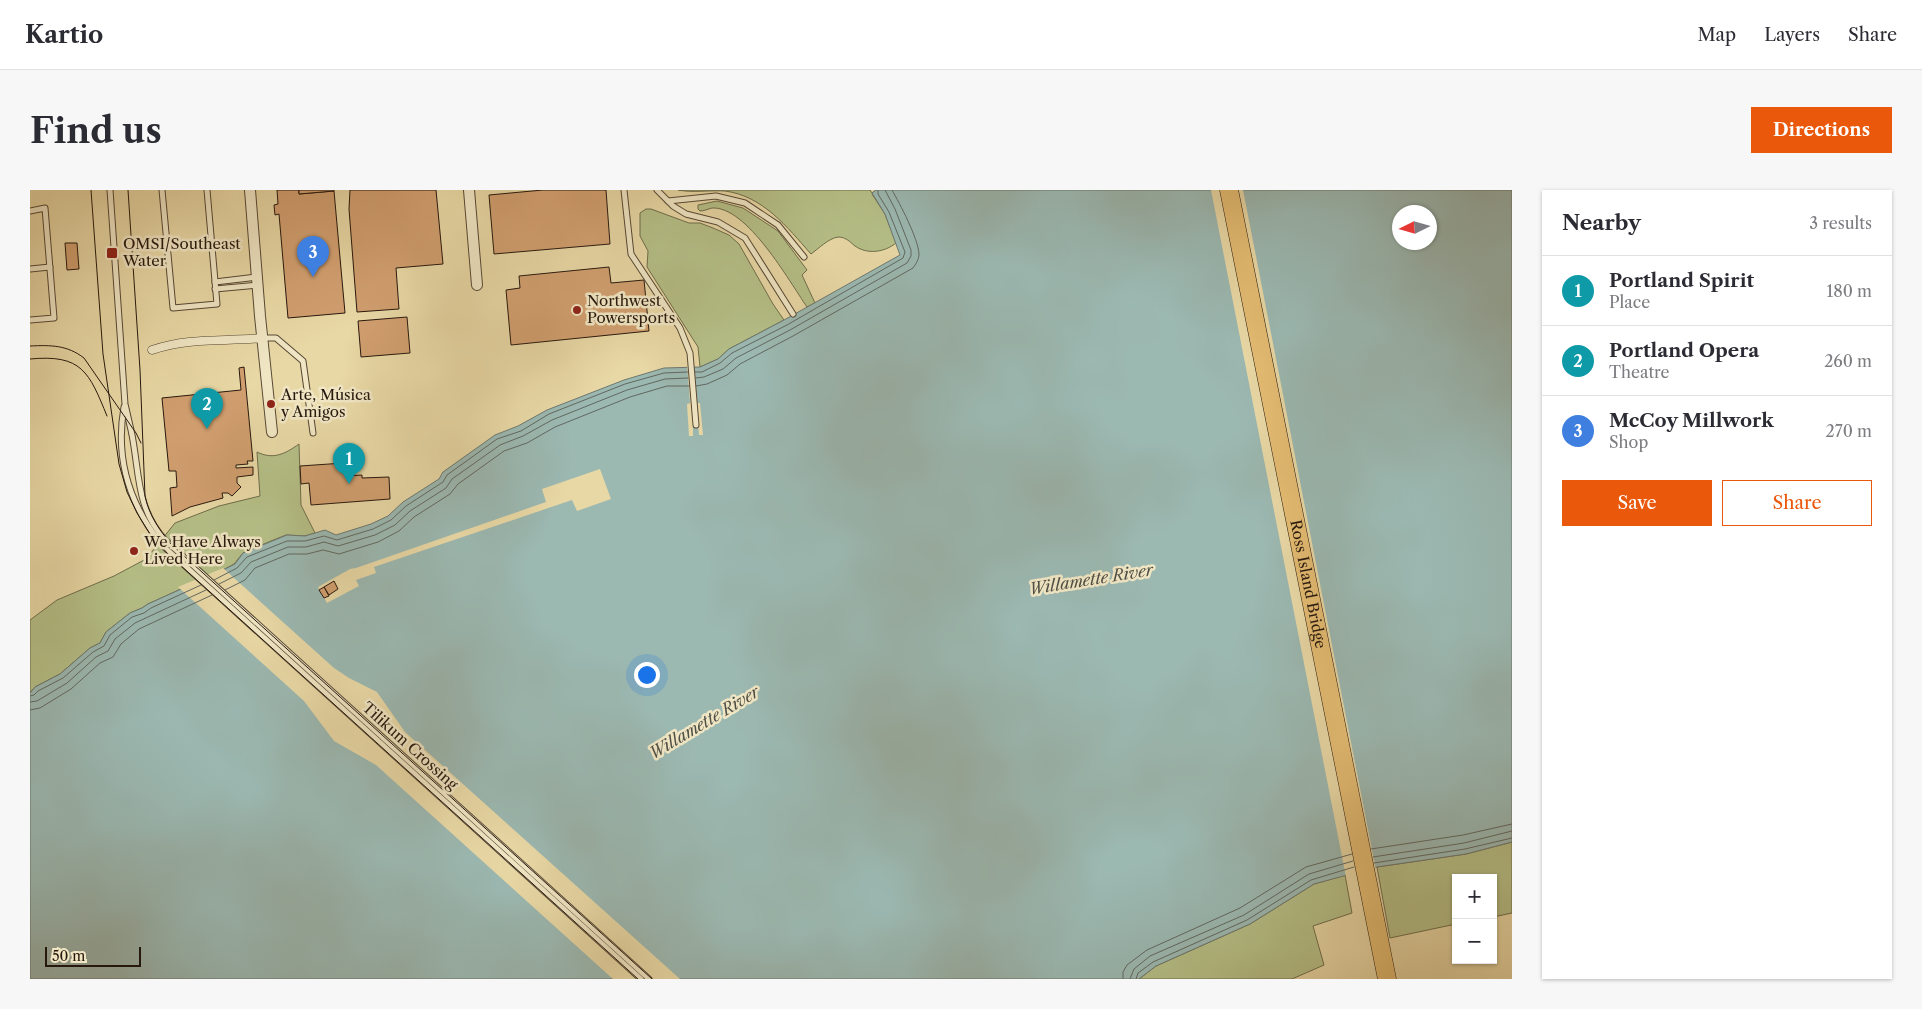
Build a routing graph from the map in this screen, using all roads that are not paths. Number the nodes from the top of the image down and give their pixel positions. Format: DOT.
graph roads {
  1 [pos="110,190"];
  2 [pos="162,190"];
  3 [pos="206,190"];
  4 [pos="250,190"];
  5 [pos="469,190"];
  6 [pos="624,190"];
  7 [pos="657,190"];
  8 [pos="1229,190"];
  9 [pos="668,201"];
  10 [pos="30,211"];
  11 [pos="804,257"];
  12 [pos="50,267"];
  13 [pos="30,269"];
  14 [pos="257,281"];
  15 [pos="215,282"];
  16 [pos="477,285"];
  17 [pos="215,290"];
  18 [pos="793,314"];
  19 [pos="30,320"];
  20 [pos="263,338"];
  21 [pos="152,350"];
  22 [pos="125,404"];
  23 [pos="696,424"];
  24 [pos="272,432"];
  25 [pos="313,433"];
  26 [pos="154,531"];
  27 [pos="641,979"];
  28 [pos="649,979"];
  29 [pos="1387,979"];
  1 -- 22 [label="lane"];
  2 -- 17 [label="lane"];
  3 -- 15 [label="lane"];
  4 -- 14 [label="street"];
  5 -- 16 [label="street"];
  6 -- 23 [label="lane"];
  7 -- 9 [label="lane"];
  8 -- 29 [label="highway, Ross Island Bridge"];
  9 -- 11 [label="lane"];
  9 -- 18 [label="lane"];
  10 -- 12 [label="lane"];
  12 -- 13 [label="lane"];
  12 -- 19 [label="lane"];
  14 -- 15 [label="lane"];
  14 -- 17 [label="lane"];
  14 -- 20 [label="street"];
  15 -- 17 [label="lane"];
  20 -- 21 [label="street"];
  20 -- 24 [label="street"];
  20 -- 25 [label="lane"];
  22 -- 26 [label="lane"];
  22 -- 26 [label="lane"];
  26 -- 27 [label="lane, Tilikum Crossing"];
  26 -- 28 [label="lane, Tilikum Crossing"];
}
